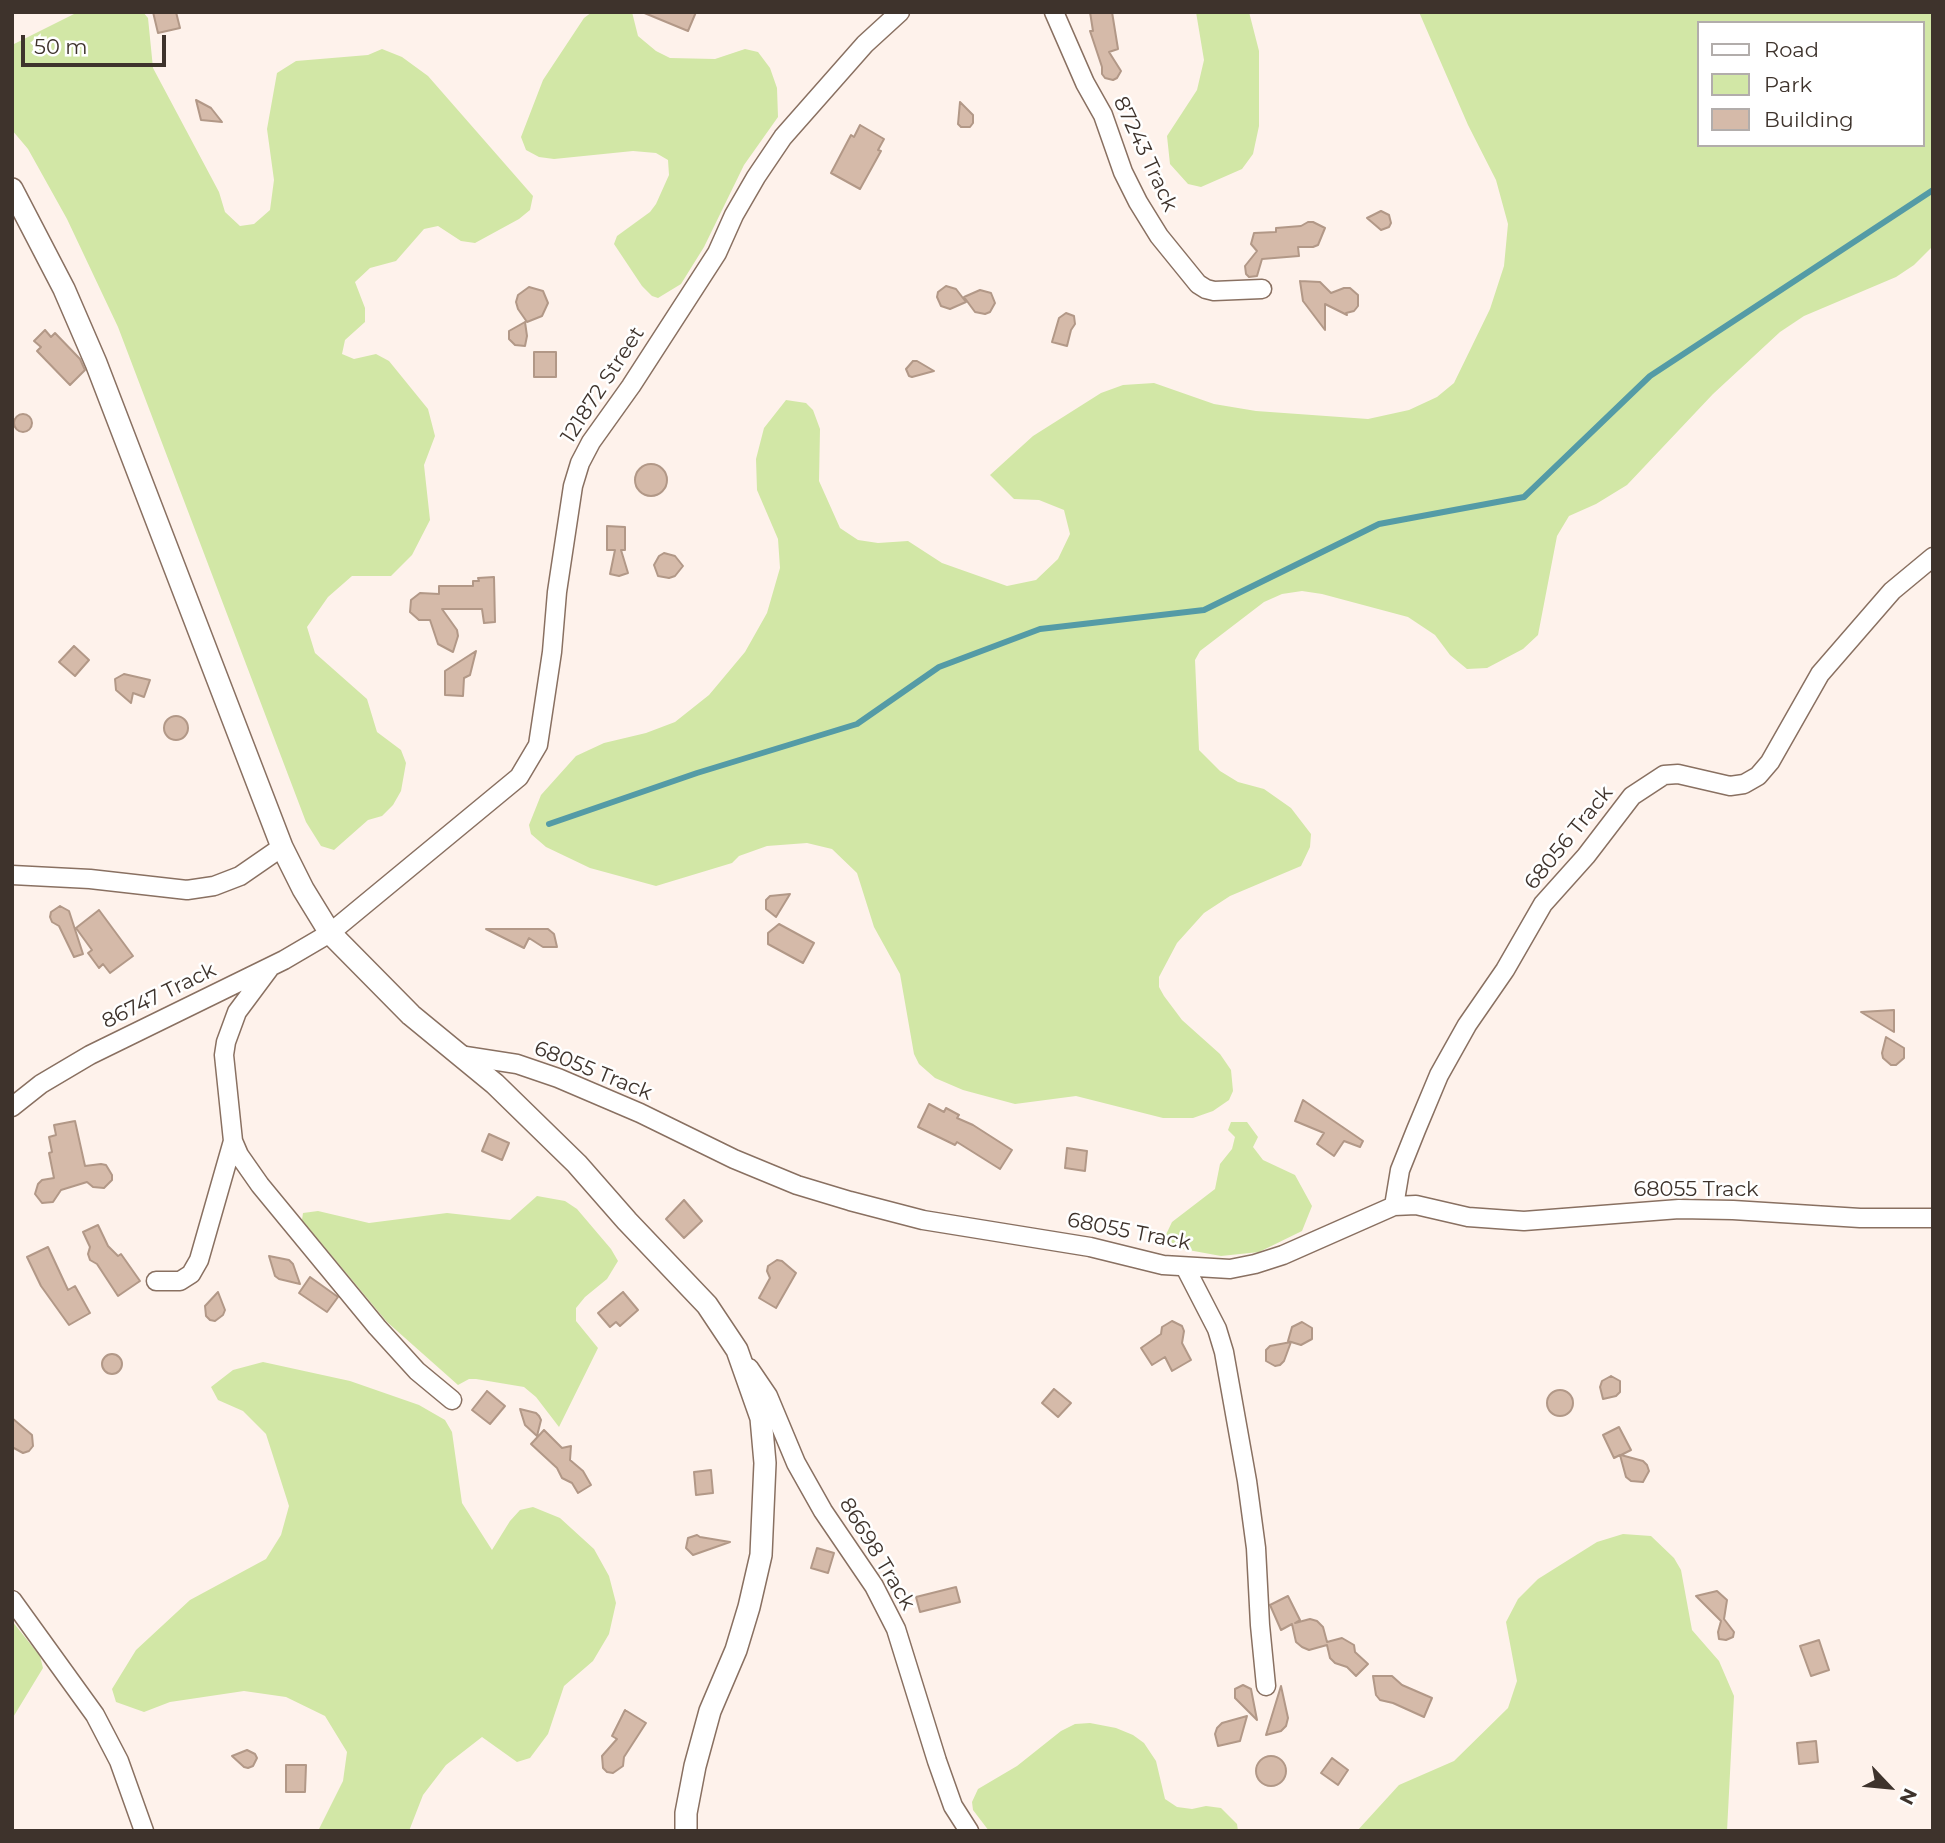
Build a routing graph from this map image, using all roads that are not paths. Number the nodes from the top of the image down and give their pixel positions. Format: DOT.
graph roads {
  1 [pos="900,12"];
  2 [pos="1054,12"];
  3 [pos="12,189"];
  4 [pos="1262,289"];
  5 [pos="1933,557"];
  6 [pos="282,847"];
  7 [pos="12,874"];
  8 [pos="330,933"];
  9 [pos="271,966"];
  10 [pos="459,1055"];
  11 [pos="12,1107"];
  12 [pos="233,1141"];
  13 [pos="1394,1206"];
  14 [pos="1933,1218"];
  15 [pos="1185,1267"];
  16 [pos="156,1281"];
  17 [pos="737,1350"];
  18 [pos="452,1400"];
  19 [pos="12,1600"];
  20 [pos="1266,1686"];
  21 [pos="144,1831"];
  22 [pos="687,1831"];
  23 [pos="969,1831"];
  1 -- 8 [label="street, 121872 Street"];
  2 -- 4 [label="street, 87243 Track"];
  3 -- 6 [label="street"];
  5 -- 13 [label="street, 68056 Track"];
  6 -- 7 [label="street"];
  6 -- 8 [label="street"];
  8 -- 9 [label="street, 86747 Track"];
  8 -- 10 [label="street"];
  9 -- 11 [label="street, 86747 Track"];
  9 -- 12 [label="street"];
  10 -- 15 [label="street, 68055 Track"];
  10 -- 17 [label="street"];
  12 -- 16 [label="street"];
  12 -- 18 [label="street"];
  13 -- 14 [label="street, 68055 Track"];
  13 -- 15 [label="street, 68055 Track"];
  15 -- 20 [label="street"];
  17 -- 22 [label="street"];
  17 -- 23 [label="street, 86698 Track"];
  19 -- 21 [label="street"];
}
